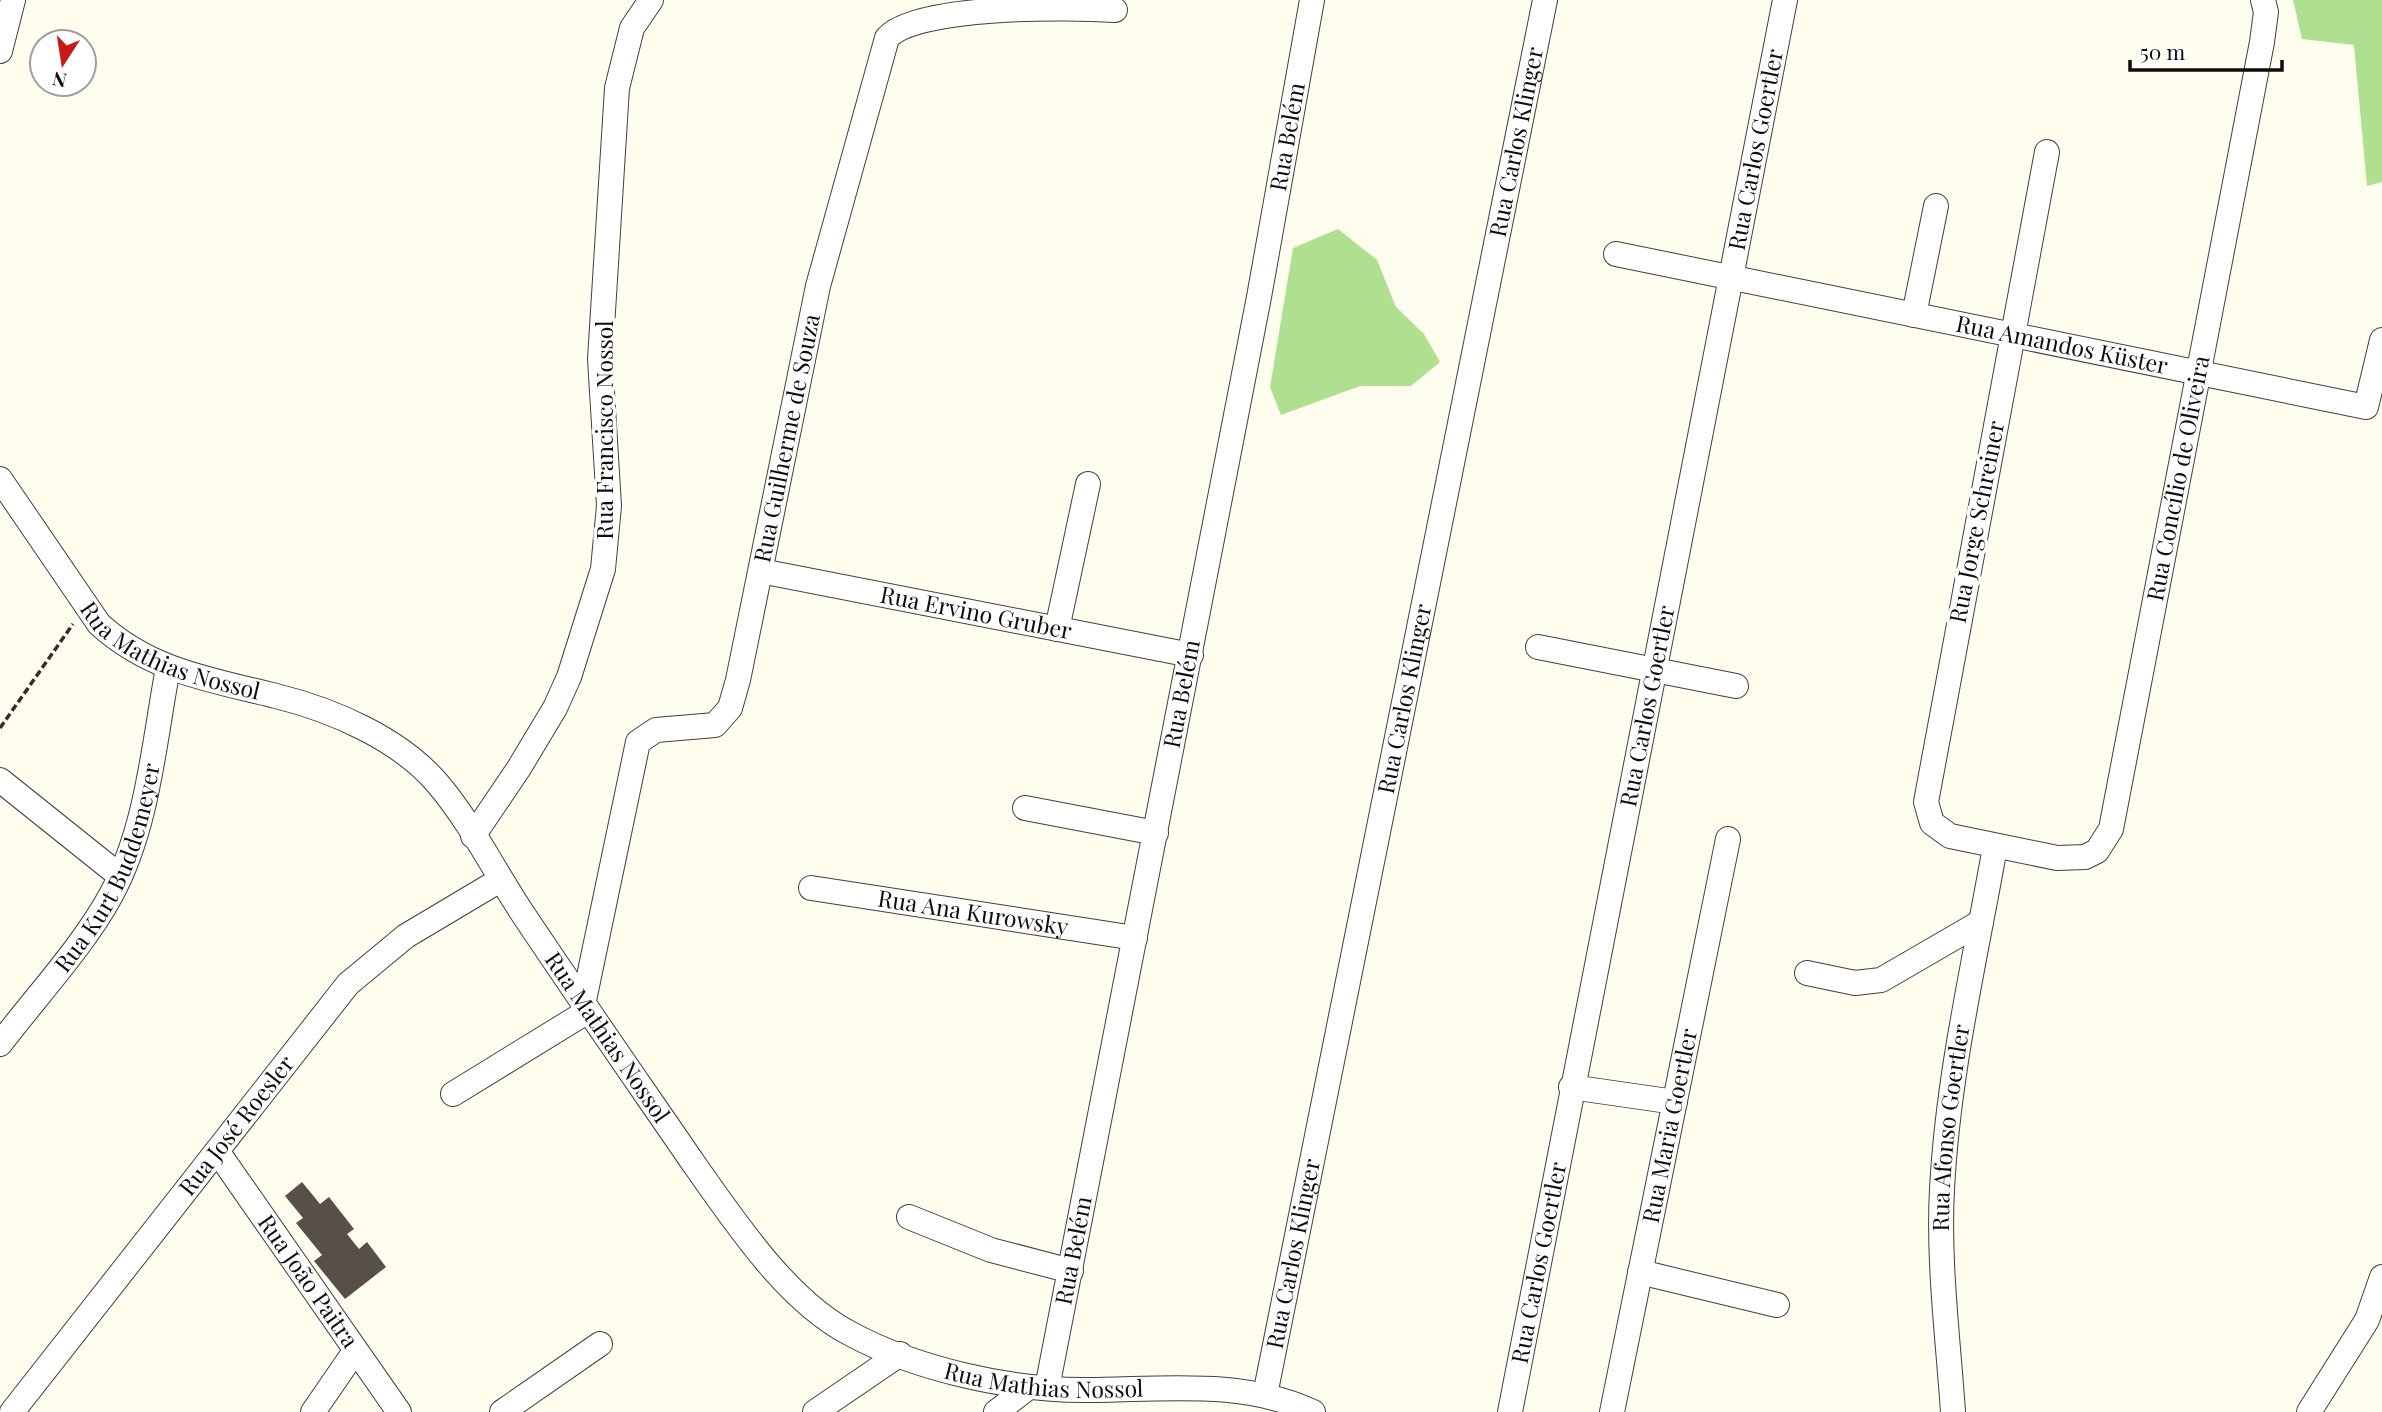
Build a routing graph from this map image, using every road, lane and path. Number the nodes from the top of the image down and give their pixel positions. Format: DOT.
graph roads {
  1 [pos="13,0"];
  2 [pos="651,0"];
  3 [pos="1312,0"];
  4 [pos="1545,0"];
  5 [pos="1784,0"];
  6 [pos="2263,0"];
  7 [pos="1115,10"];
  8 [pos="0,51"];
  9 [pos="2047,152"];
  10 [pos="1936,206"];
  11 [pos="1616,254"];
  12 [pos="1732,277"];
  13 [pos="1914,315"];
  14 [pos="2012,336"];
  15 [pos="2382,340"];
  16 [pos="2199,373"];
  17 [pos="0,479"];
  18 [pos="1088,484"];
  19 [pos="761,571"];
  20 [pos="86,606"];
  21 [pos="1057,629"];
  22 [pos="1538,647"];
  23 [pos="1191,655"];
  24 [pos="168,668"];
  25 [pos="1654,670"];
  26 [pos="1736,686"];
  27 [pos="0,728"];
  28 [pos="0,780"];
  29 [pos="1025,808"];
  30 [pos="1156,833"];
  31 [pos="473,836"];
  32 [pos="1728,839"];
  33 [pos="1995,846"];
  34 [pos="120,876"];
  35 [pos="500,880"];
  36 [pos="811,888"];
  37 [pos="1981,922"];
  38 [pos="1136,938"];
  39 [pos="1807,973"];
  40 [pos="586,1008"];
  41 [pos="0,1044"];
  42 [pos="1571,1087"];
  43 [pos="453,1094"];
  44 [pos="1675,1102"];
  45 [pos="217,1151"];
  46 [pos="909,1217"];
  47 [pos="1071,1270"];
  48 [pos="1640,1272"];
  49 [pos="2382,1277"];
  50 [pos="1777,1305"];
  51 [pos="600,1344"];
  52 [pos="355,1351"];
  53 [pos="900,1354"];
  54 [pos="1038,1388"];
  55 [pos="1265,1395"];
  56 [pos="12,1412"];
  57 [pos="313,1412"];
  58 [pos="398,1412"];
  59 [pos="502,1412"];
  60 [pos="815,1412"];
  61 [pos="996,1412"];
  62 [pos="1313,1412"];
  63 [pos="1510,1412"];
  64 [pos="1612,1412"];
  65 [pos="1953,1412"];
  66 [pos="2309,1412"];
  1 -- 8 [label="street"];
  2 -- 31 [label="street, Rua Francisco Nossol"];
  3 -- 23 [label="street, Rua Belém"];
  4 -- 55 [label="street, Rua Carlos Klinger"];
  5 -- 12 [label="street, Rua Carlos Goertler"];
  6 -- 16 [label="street, Rua Concílio de Oliveira"];
  7 -- 19 [label="street, Rua Guilherme de Souza"];
  9 -- 14 [label="street, Rua Jorge Schreiner"];
  10 -- 13 [label="street"];
  11 -- 12 [label="street, Rua Amandos Küster"];
  12 -- 13 [label="street, Rua Amandos Küster"];
  12 -- 25 [label="street, Rua Carlos Goertler"];
  13 -- 14 [label="street, Rua Amandos Küster"];
  14 -- 16 [label="street, Rua Amandos Küster"];
  14 -- 33 [label="street, Rua Jorge Schreiner"];
  15 -- 16 [label="street, Rua Amandos Küster"];
  16 -- 33 [label="street, Rua Concílio de Oliveira"];
  17 -- 20 [label="street, Rua Mathias Nossol"];
  18 -- 21 [label="street"];
  19 -- 21 [label="street, Rua Ervino Gruber"];
  19 -- 40 [label="street, Rua Guilherme de Souza"];
  20 -- 24 [label="street, Rua Mathias Nossol"];
  20 -- 27 [label="path"];
  21 -- 23 [label="street, Rua Ervino Gruber"];
  22 -- 25 [label="street"];
  23 -- 30 [label="street, Rua Belém"];
  24 -- 31 [label="street, Rua Mathias Nossol"];
  24 -- 34 [label="street, Rua Kurt Buddemeyer"];
  25 -- 26 [label="street"];
  25 -- 42 [label="street, Rua Carlos Goertler"];
  28 -- 34 [label="street"];
  29 -- 30 [label="street"];
  30 -- 38 [label="street, Rua Belém"];
  31 -- 35 [label="street, Rua Mathias Nossol"];
  32 -- 44 [label="street, Rua Maria Goertler"];
  33 -- 37 [label="street, Rua Afonso Goertler"];
  34 -- 41 [label="street, Rua Kurt Buddemeyer"];
  35 -- 40 [label="street, Rua Mathias Nossol"];
  35 -- 45 [label="street, Rua José Roesler"];
  36 -- 38 [label="street, Rua Ana Kurowsky"];
  37 -- 39 [label="street"];
  37 -- 65 [label="street, Rua Afonso Goertler"];
  38 -- 47 [label="street, Rua Belém"];
  40 -- 43 [label="street"];
  40 -- 53 [label="street, Rua Mathias Nossol"];
  42 -- 44 [label="street"];
  42 -- 63 [label="street, Rua Carlos Goertler"];
  44 -- 48 [label="street, Rua Maria Goertler"];
  45 -- 52 [label="street, Rua João Paitra"];
  45 -- 56 [label="street, Rua José Roesler"];
  46 -- 47 [label="street"];
  47 -- 54 [label="street, Rua Belém"];
  48 -- 50 [label="street"];
  48 -- 64 [label="street, Rua Maria Goertler"];
  49 -- 66 [label="street"];
  51 -- 59 [label="street"];
  52 -- 57 [label="street"];
  52 -- 58 [label="street, Rua João Paitra"];
  53 -- 54 [label="street, Rua Mathias Nossol"];
  53 -- 60 [label="street"];
  54 -- 55 [label="street, Rua Mathias Nossol"];
  54 -- 61 [label="street"];
  55 -- 62 [label="street, Rua Mathias Nossol"];
}
